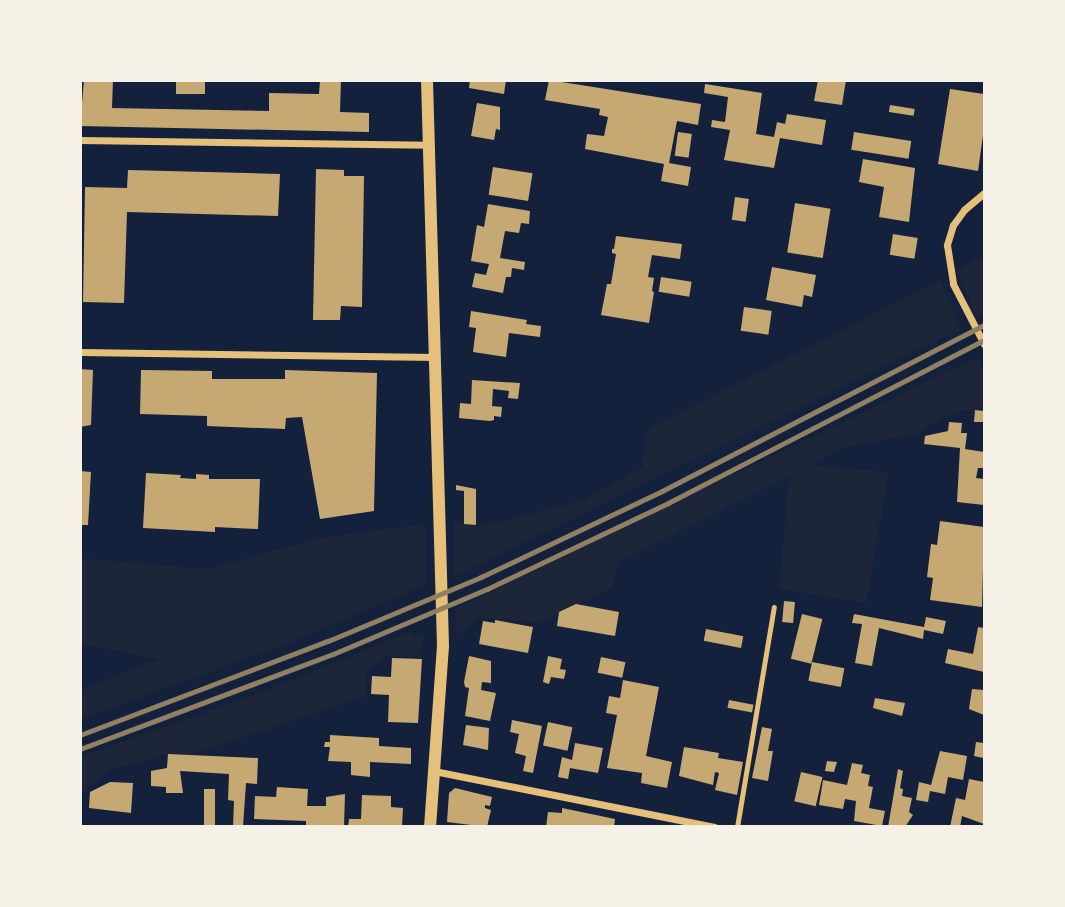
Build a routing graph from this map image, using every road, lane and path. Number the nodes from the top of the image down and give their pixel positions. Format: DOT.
graph roads {
  1 [pos="427,80"];
  2 [pos="80,140"];
  3 [pos="429,145"];
  4 [pos="985,193"];
  5 [pos="985,344"];
  6 [pos="80,352"];
  7 [pos="435,357"];
  8 [pos="774,607"];
  9 [pos="434,771"];
  10 [pos="666,822"];
  11 [pos="430,827"];
  12 [pos="714,827"];
  13 [pos="737,827"];
  1 -- 3 [label="street"];
  2 -- 3 [label="street"];
  3 -- 7 [label="street"];
  4 -- 5 [label="street"];
  6 -- 7 [label="street"];
  7 -- 9 [label="street"];
  8 -- 13 [label="lane"];
  9 -- 10 [label="street"];
  9 -- 11 [label="street"];
  10 -- 12 [label="street"];
}
